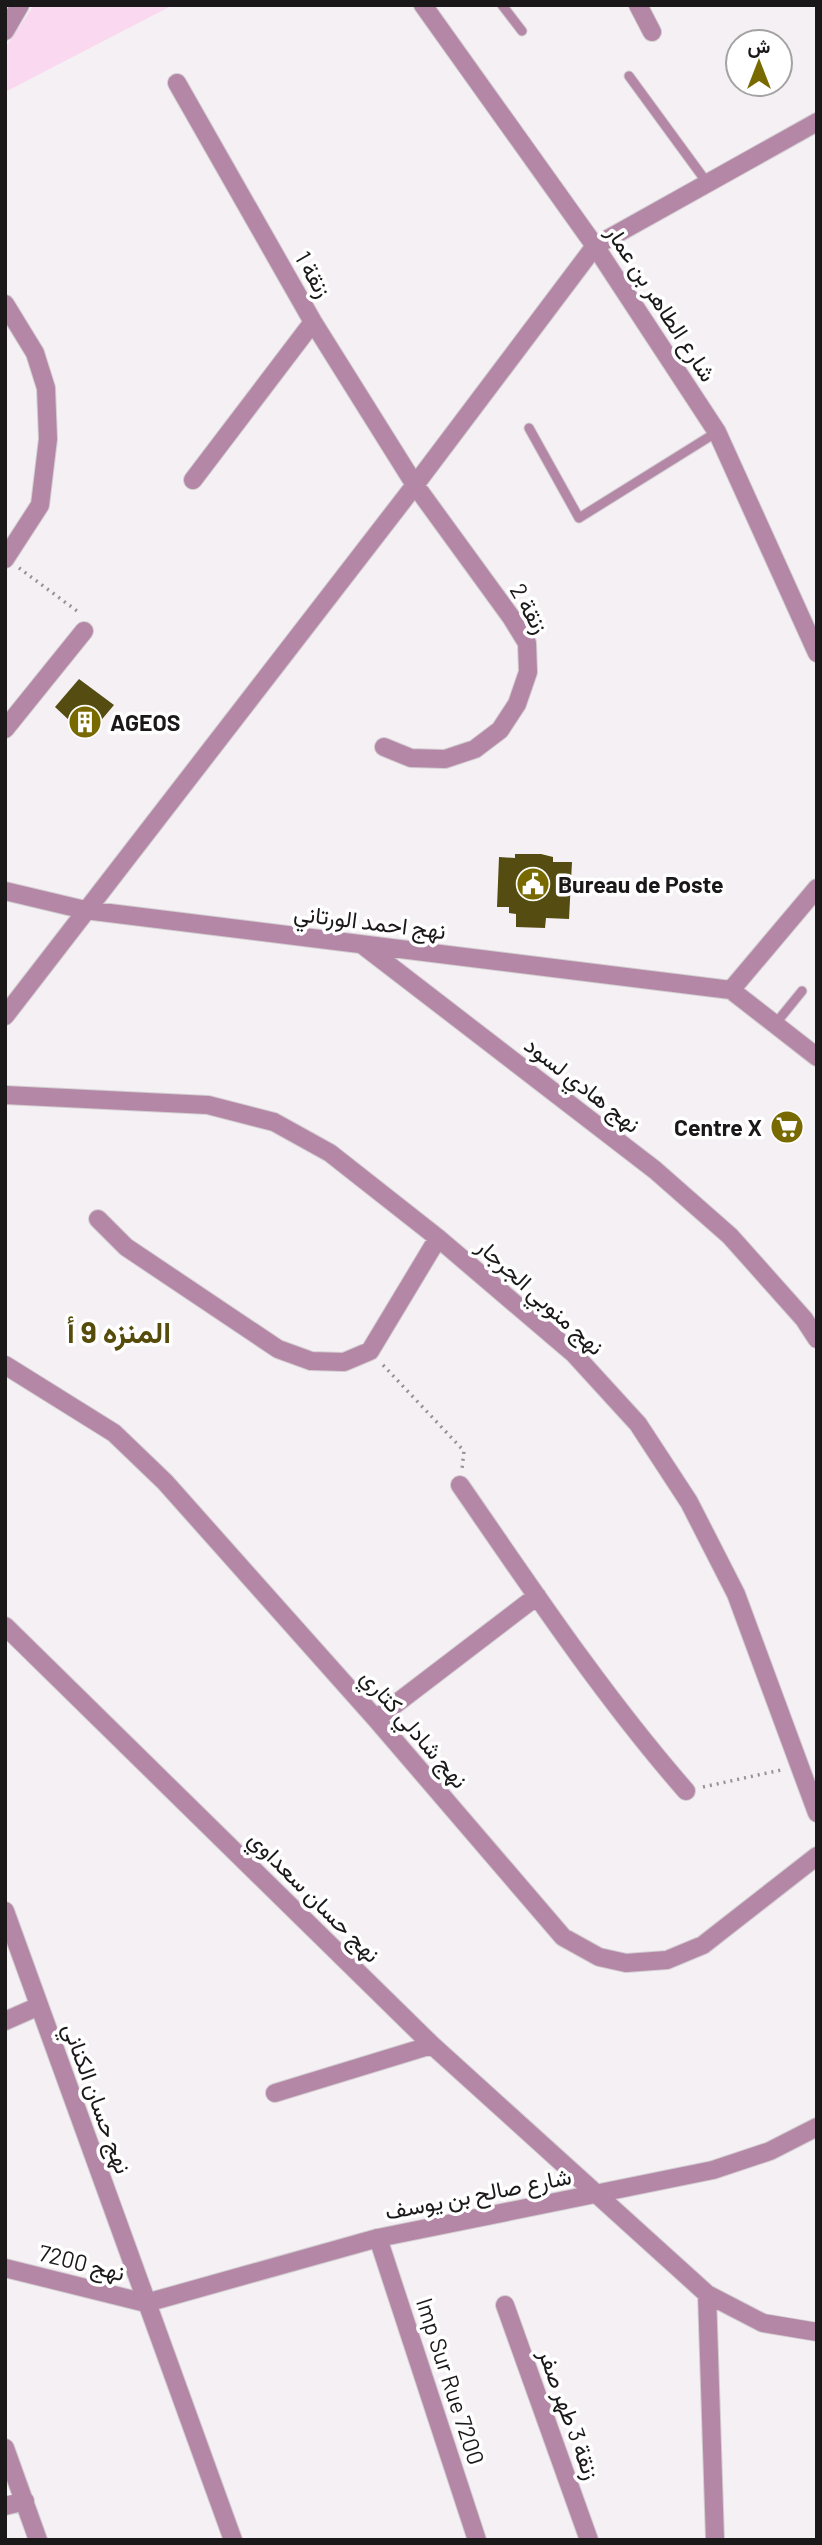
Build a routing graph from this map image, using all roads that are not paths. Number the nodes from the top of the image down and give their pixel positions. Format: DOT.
graph roads {
  1 [pos="20,5"];
  2 [pos="423,5"];
  3 [pos="502,5"];
  4 [pos="639,5"];
  5 [pos="5,31"];
  6 [pos="522,31"];
  7 [pos="652,32"];
  8 [pos="629,76"];
  9 [pos="177,83"];
  10 [pos="817,122"];
  11 [pos="708,184"];
  12 [pos="596,246"];
  13 [pos="5,304"];
  14 [pos="313,322"];
  15 [pos="529,428"];
  16 [pos="717,432"];
  17 [pos="193,480"];
  18 [pos="415,485"];
  19 [pos="6,559"];
  20 [pos="84,631"];
  21 [pos="817,653"];
  22 [pos="5,729"];
  23 [pos="384,747"];
  24 [pos="817,888"];
  25 [pos="5,891"];
  26 [pos="85,910"];
  27 [pos="362,946"];
  28 [pos="731,990"];
  29 [pos="802,991"];
  30 [pos="5,1016"];
  31 [pos="776,1023"];
  32 [pos="817,1057"];
  33 [pos="5,1096"];
  34 [pos="98,1219"];
  35 [pos="439,1238"];
  36 [pos="817,1339"];
  37 [pos="5,1366"];
  38 [pos="460,1485"];
  39 [pos="537,1596"];
  40 [pos="5,1626"];
  41 [pos="376,1719"];
  42 [pos="686,1791"];
  43 [pos="817,1813"];
  44 [pos="817,1856"];
  45 [pos="5,1911"];
  46 [pos="39,2006"];
  47 [pos="5,2021"];
  48 [pos="432,2045"];
  49 [pos="275,2092"];
  50 [pos="817,2127"];
  51 [pos="597,2194"];
  52 [pos="378,2238"];
  53 [pos="5,2268"];
  54 [pos="707,2294"];
  55 [pos="146,2303"];
  56 [pos="505,2305"];
  57 [pos="817,2332"];
  58 [pos="5,2448"];
  59 [pos="24,2501"];
  60 [pos="5,2506"];
  61 [pos="38,2540"];
  62 [pos="233,2540"];
  63 [pos="477,2540"];
  64 [pos="589,2540"];
  65 [pos="715,2540"];
  1 -- 5 [label="street"];
  2 -- 12 [label="street, شارع الطاهر بن عمار"];
  3 -- 6 [label="lane"];
  4 -- 7 [label="street"];
  8 -- 11 [label="lane"];
  9 -- 14 [label="street, زنقة 1"];
  10 -- 11 [label="street"];
  11 -- 12 [label="street"];
  12 -- 16 [label="street, شارع الطاهر بن عمار"];
  12 -- 18 [label="street"];
  13 -- 19 [label="street"];
  14 -- 17 [label="street"];
  14 -- 18 [label="street, زنقة 1"];
  15 -- 16 [label="lane"];
  16 -- 21 [label="street, شارع الطاهر بن عمار"];
  18 -- 23 [label="street, زنقة 2"];
  18 -- 26 [label="street"];
  20 -- 22 [label="street"];
  24 -- 28 [label="street"];
  25 -- 26 [label="street, نهج احمد الورتاني"];
  26 -- 27 [label="street, نهج احمد الورتاني"];
  26 -- 30 [label="street"];
  27 -- 28 [label="street, نهج احمد الورتاني"];
  27 -- 36 [label="street, نهج هادي لسود"];
  28 -- 31 [label="street"];
  29 -- 31 [label="lane"];
  31 -- 32 [label="street"];
  33 -- 35 [label="street, نهج منوبي الجرجار"];
  34 -- 35 [label="street"];
  35 -- 43 [label="street, نهج منوبي الجرجار"];
  37 -- 41 [label="street, نهج شادلي كتاري"];
  38 -- 39 [label="street"];
  39 -- 41 [label="street"];
  39 -- 42 [label="street"];
  40 -- 48 [label="street, نهج حسان سعداوي"];
  41 -- 44 [label="street, نهج شادلي كتاري"];
  45 -- 46 [label="street, نهج حسان الكناني"];
  46 -- 47 [label="street"];
  46 -- 55 [label="street, نهج حسان الكناني"];
  48 -- 49 [label="street"];
  48 -- 51 [label="street, نهج حسان سعداوي"];
  50 -- 51 [label="street, شارع صالح بن يوسف"];
  51 -- 52 [label="street, شارع صالح بن يوسف"];
  51 -- 54 [label="street, نهج حسان سعداوي"];
  52 -- 55 [label="street, شارع صالح بن يوسف"];
  52 -- 63 [label="street, Imp Sur Rue 7200"];
  53 -- 55 [label="street, نهج 7200"];
  54 -- 57 [label="street, نهج حسان سعداوي"];
  54 -- 65 [label="street"];
  55 -- 62 [label="street, نهج حسان الكناني"];
  56 -- 64 [label="street, زنقة 3 طهر صفر"];
  58 -- 59 [label="street"];
  59 -- 60 [label="street"];
  59 -- 61 [label="street"];
}
